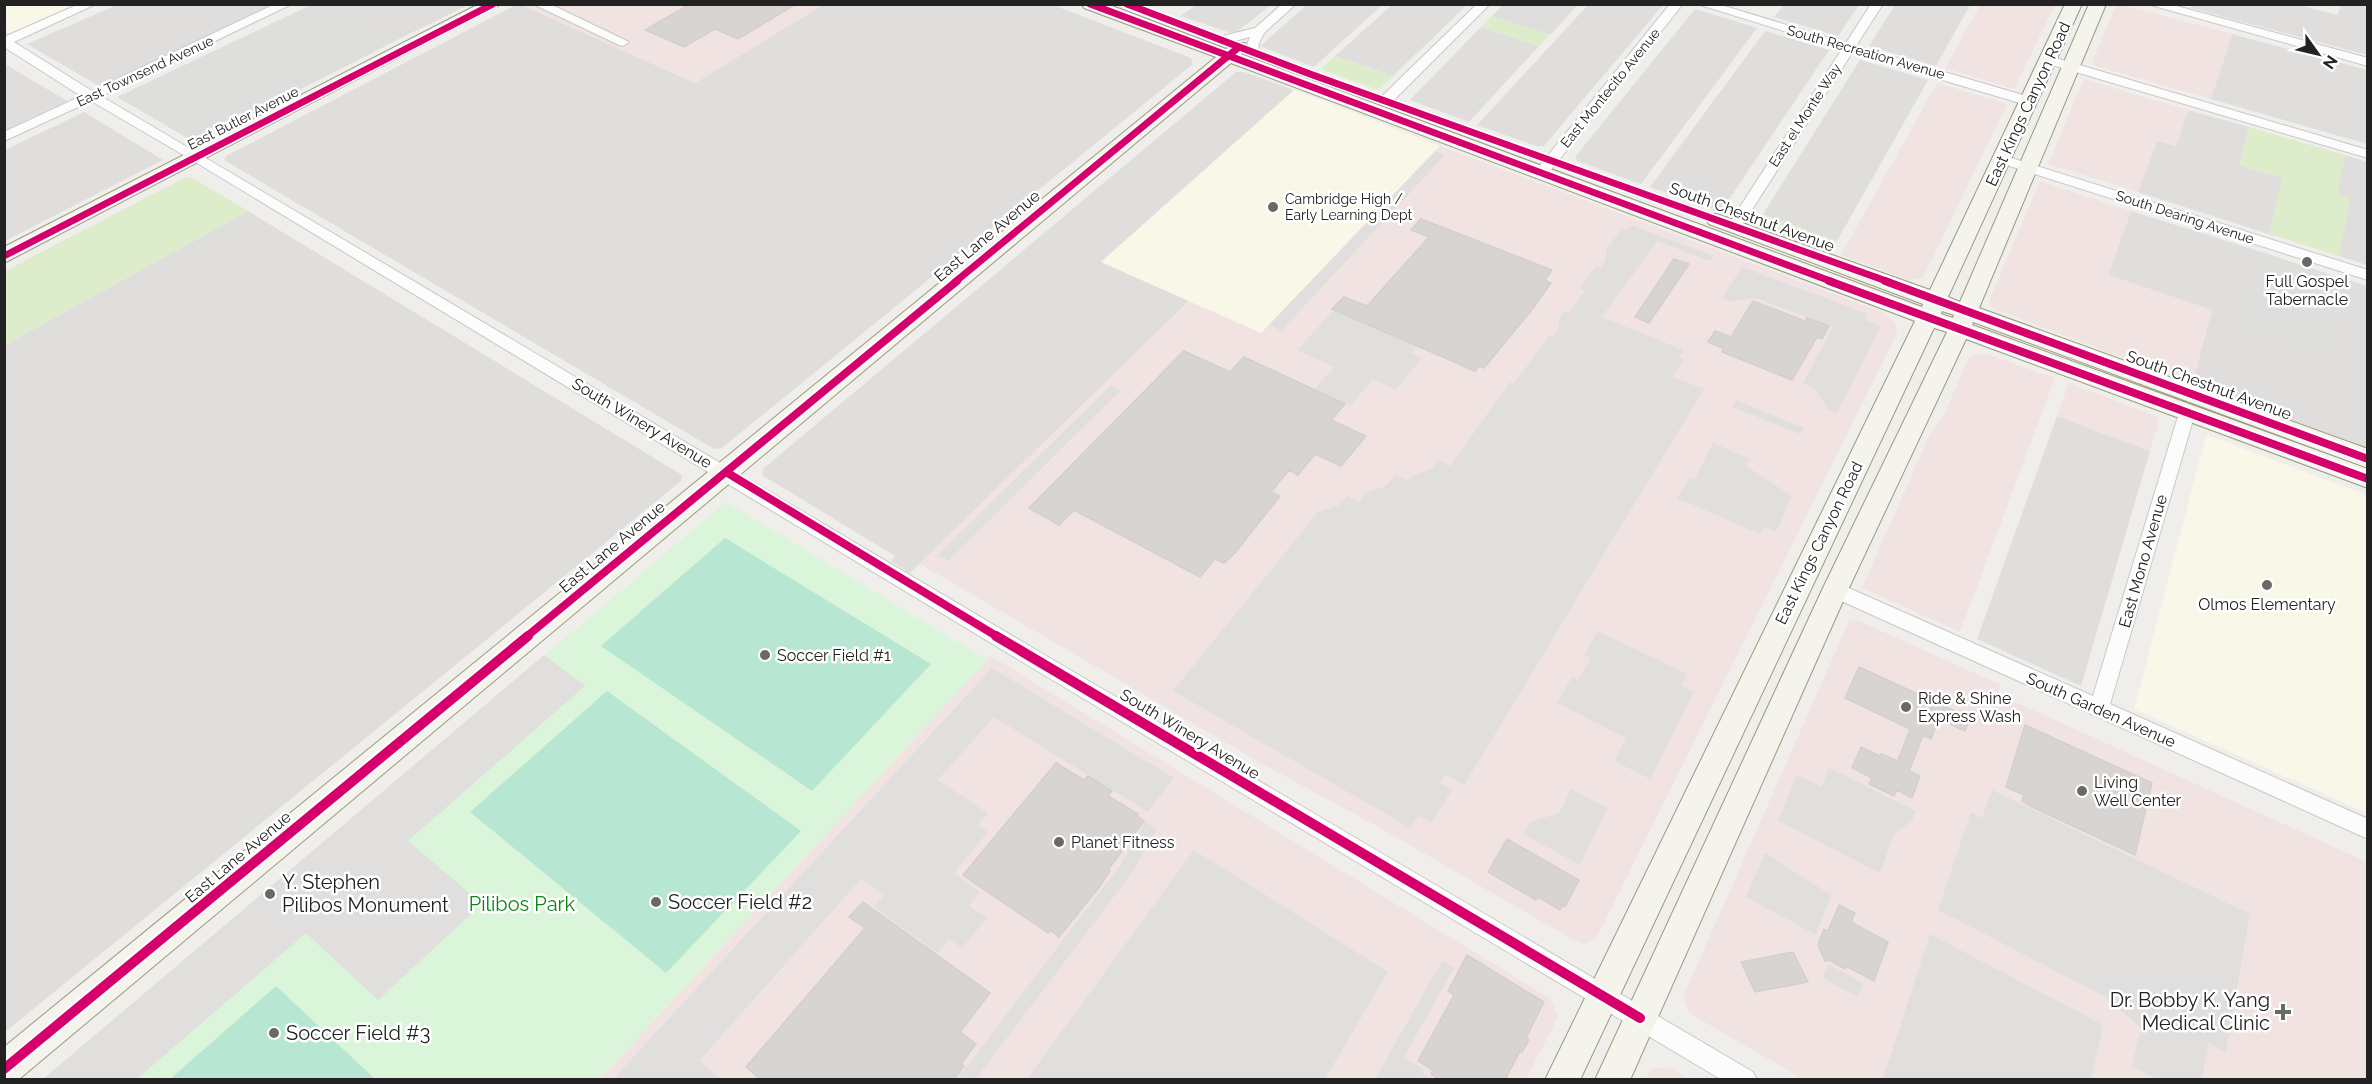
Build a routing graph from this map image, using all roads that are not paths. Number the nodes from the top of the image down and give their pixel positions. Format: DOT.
graph roads {
  1 [pos="90,4"];
  2 [pos="286,4"];
  3 [pos="493,4"];
  4 [pos="539,4"];
  5 [pos="1090,4"];
  6 [pos="1110,4"];
  7 [pos="1290,4"];
  8 [pos="1484,4"];
  9 [pos="1677,4"];
  10 [pos="1703,4"];
  11 [pos="1877,4"];
  12 [pos="2074,4"];
  13 [pos="2098,4"];
  14 [pos="2154,4"];
  15 [pos="1134,7"];
  16 [pos="1259,31"];
  17 [pos="5,41"];
  18 [pos="623,42"];
  19 [pos="1849,47"];
  20 [pos="1236,49"];
  21 [pos="2049,60"];
  22 [pos="2367,62"];
  23 [pos="2072,66"];
  24 [pos="91,96"];
  25 [pos="1385,101"];
  26 [pos="2028,101"];
  27 [pos="4,137"];
  28 [pos="2367,153"];
  29 [pos="197,157"];
  30 [pos="2002,159"];
  31 [pos="1547,167"];
  32 [pos="2030,167"];
  33 [pos="1623,203"];
  34 [pos="1734,227"];
  35 [pos="4,256"];
  36 [pos="2367,275"];
  37 [pos="1932,308"];
  38 [pos="1963,320"];
  39 [pos="2187,413"];
  40 [pos="2367,459"];
  41 [pos="726,472"];
  42 [pos="2367,479"];
  43 [pos="1834,590"];
  44 [pos="2099,709"];
  45 [pos="2367,829"];
  46 [pos="1603,996"];
  47 [pos="1640,1018"];
  48 [pos="4,1069"];
  49 [pos="1562,1080"];
  50 [pos="1612,1080"];
  51 [pos="1746,1080"];
  1 -- 17 [label="street"];
  2 -- 24 [label="street, East Townsend Avenue"];
  3 -- 29 [label="main road, East Butler Avenue"];
  4 -- 18 [label="street"];
  5 -- 20 [label="main road, South Chestnut Avenue"];
  6 -- 15 [label="main road, South Chestnut Avenue"];
  7 -- 16 [label="street, East Lane Avenue"];
  8 -- 25 [label="street"];
  9 -- 31 [label="street, East Montecito Avenue"];
  10 -- 19 [label="street, South Recreation Avenue"];
  11 -- 19 [label="street, East el Monte Way"];
  12 -- 21 [label="main road, East Kings Canyon Road"];
  13 -- 23 [label="main road, East Kings Canyon Road"];
  14 -- 22 [label="street"];
  15 -- 20 [label="main road, South Chestnut Avenue"];
  16 -- 20 [label="street, East Lane Avenue"];
  16 -- 20 [label="street"];
  17 -- 24 [label="street, South Winery Avenue"];
  19 -- 26 [label="street, South Recreation Avenue"];
  19 -- 34 [label="street, East el Monte Way"];
  20 -- 25 [label="main road, South Chestnut Avenue"];
  20 -- 31 [label="main road, South Chestnut Avenue"];
  20 -- 41 [label="main road, East Lane Avenue"];
  21 -- 23 [label="street"];
  21 -- 26 [label="main road, East Kings Canyon Road"];
  23 -- 28 [label="street"];
  23 -- 32 [label="main road, East Kings Canyon Road"];
  24 -- 27 [label="street, East Townsend Avenue"];
  24 -- 29 [label="street, South Winery Avenue"];
  25 -- 31 [label="main road, South Chestnut Avenue"];
  26 -- 30 [label="main road, East Kings Canyon Road"];
  29 -- 35 [label="main road, East Butler Avenue"];
  29 -- 41 [label="street, South Winery Avenue"];
  30 -- 32 [label="street, South Dearing Avenue"];
  30 -- 37 [label="main road, East Kings Canyon Road"];
  31 -- 33 [label="main road, South Chestnut Avenue"];
  31 -- 34 [label="main road, South Chestnut Avenue"];
  32 -- 36 [label="street, South Dearing Avenue"];
  32 -- 38 [label="main road, East Kings Canyon Road"];
  33 -- 34 [label="main road"];
  33 -- 37 [label="main road, South Chestnut Avenue"];
  34 -- 37 [label="main road, South Chestnut Avenue"];
  37 -- 38 [label="main road, South Chestnut Avenue"];
  37 -- 46 [label="main road, East Kings Canyon Road"];
  38 -- 39 [label="main road, South Chestnut Avenue"];
  38 -- 40 [label="main road, South Chestnut Avenue"];
  38 -- 43 [label="main road, East Kings Canyon Road"];
  39 -- 42 [label="main road, South Chestnut Avenue"];
  39 -- 44 [label="street, East Mono Avenue"];
  41 -- 46 [label="street, South Winery Avenue"];
  41 -- 48 [label="main road, East Lane Avenue"];
  43 -- 44 [label="street, South Garden Avenue"];
  43 -- 47 [label="main road, East Kings Canyon Road"];
  44 -- 45 [label="street, South Garden Avenue"];
  46 -- 47 [label="street, South Winery Avenue"];
  46 -- 49 [label="main road, East Kings Canyon Road"];
  47 -- 50 [label="main road, East Kings Canyon Road"];
  47 -- 51 [label="street, South Winery Avenue"];
}
